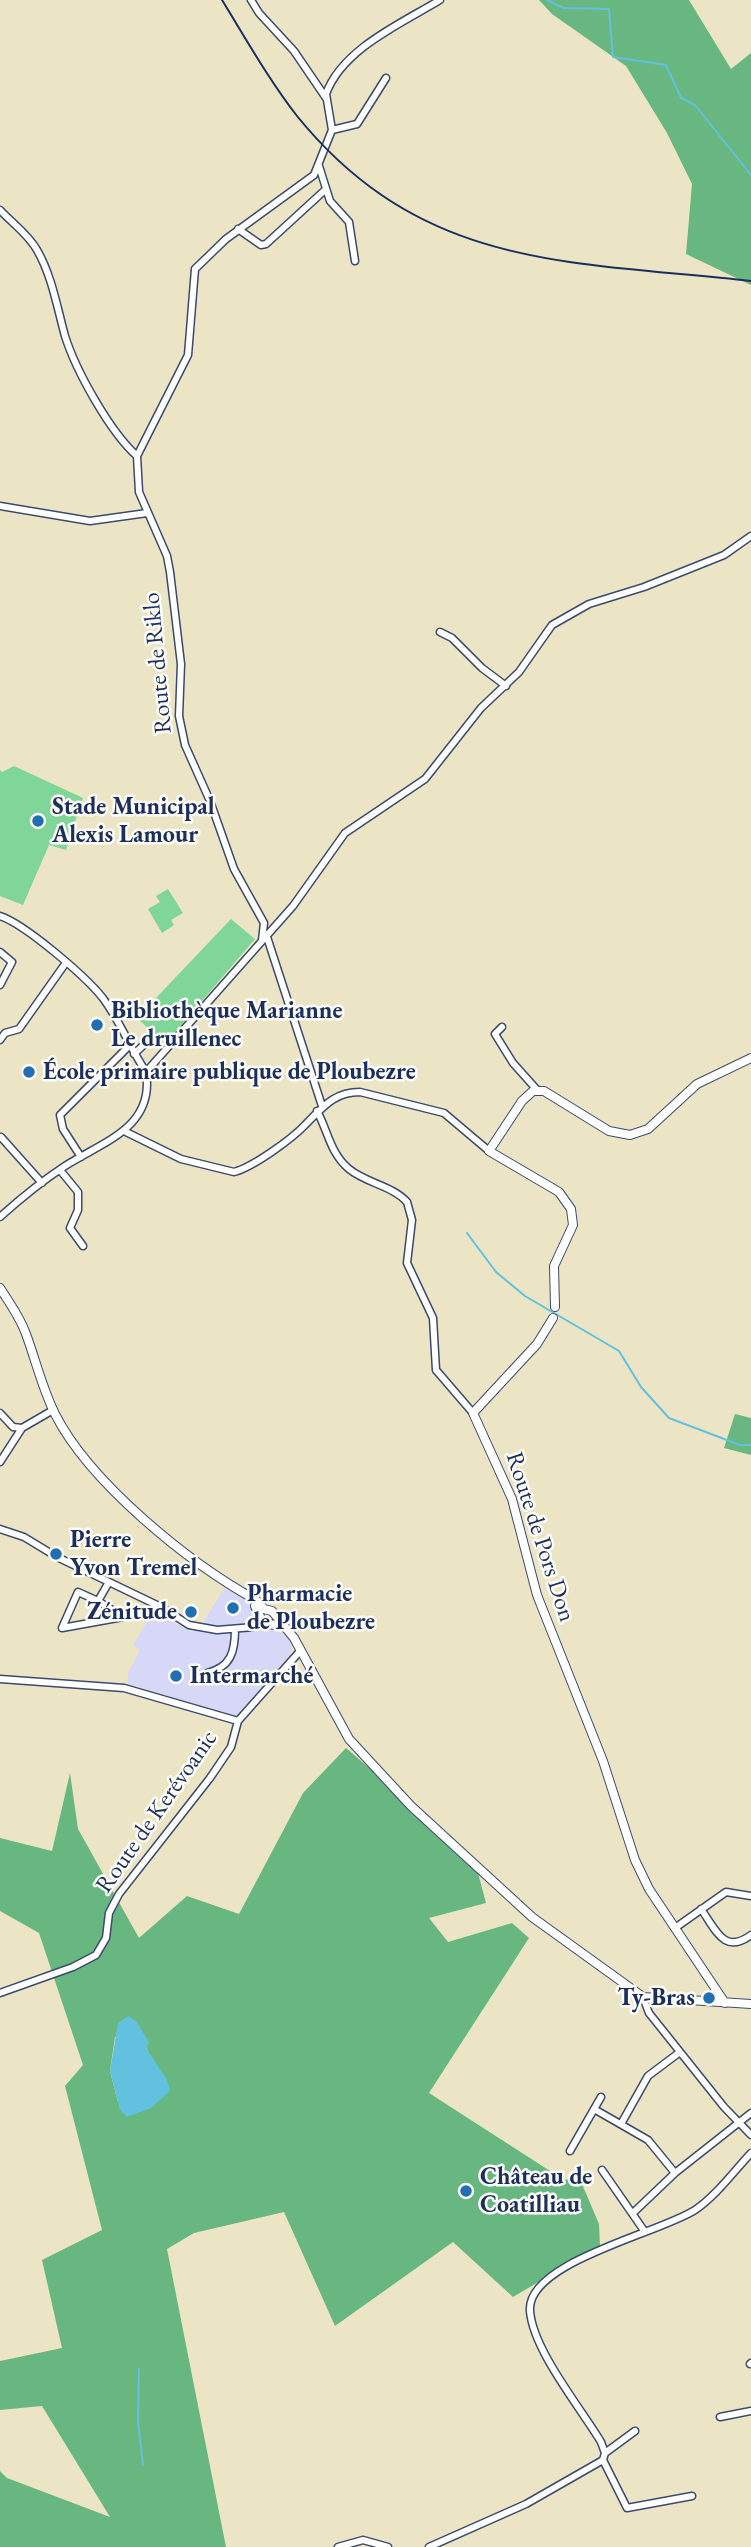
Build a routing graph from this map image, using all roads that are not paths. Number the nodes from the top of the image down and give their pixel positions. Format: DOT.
graph roads {
  1 [pos="251,0"];
  2 [pos="440,0"];
  3 [pos="386,78"];
  4 [pos="326,98"];
  5 [pos="332,130"];
  6 [pos="319,166"];
  7 [pos="325,190"];
  8 [pos="0,210"];
  9 [pos="238,229"];
  10 [pos="355,261"];
  11 [pos="137,456"];
  12 [pos="0,506"];
  13 [pos="147,513"];
  14 [pos="751,536"];
  15 [pos="440,632"];
  16 [pos="506,686"];
  17 [pos="0,916"];
  18 [pos="264,937"];
  19 [pos="0,952"];
  20 [pos="65,964"];
  21 [pos="0,985"];
  22 [pos="502,1027"];
  23 [pos="0,1040"];
  24 [pos="149,1040"];
  25 [pos="129,1046"];
  26 [pos="134,1054"];
  27 [pos="751,1058"];
  28 [pos="146,1072"];
  29 [pos="538,1091"];
  30 [pos="320,1108"];
  31 [pos="126,1132"];
  32 [pos="1,1137"];
  33 [pos="489,1151"];
  34 [pos="81,1157"];
  35 [pos="60,1170"];
  36 [pos="42,1183"];
  37 [pos="0,1217"];
  38 [pos="83,1246"];
  39 [pos="0,1287"];
  40 [pos="555,1307"];
  41 [pos="553,1318"];
  42 [pos="53,1410"];
  43 [pos="0,1413"];
  44 [pos="473,1413"];
  45 [pos="22,1429"];
  46 [pos="0,1462"];
  47 [pos="0,1529"];
  48 [pos="109,1582"];
  49 [pos="99,1601"];
  50 [pos="265,1617"];
  51 [pos="235,1629"];
  52 [pos="301,1650"];
  53 [pos="207,1673"];
  54 [pos="0,1679"];
  55 [pos="238,1721"];
  56 [pos="751,1896"];
  57 [pos="701,1909"];
  58 [pos="675,1928"];
  59 [pos="751,1935"];
  60 [pos="0,1993"];
  61 [pos="643,1997"];
  62 [pos="725,2003"];
  63 [pos="751,2004"];
  64 [pos="680,2052"];
  65 [pos="601,2097"];
  66 [pos="594,2109"];
  67 [pos="751,2113"];
  68 [pos="621,2124"];
  69 [pos="740,2124"];
  70 [pos="751,2135"];
  71 [pos="570,2151"];
  72 [pos="751,2152"];
  73 [pos="602,2170"];
  74 [pos="675,2173"];
  75 [pos="634,2212"];
  76 [pos="645,2232"];
  77 [pos="751,2411"];
  78 [pos="720,2417"];
  79 [pos="635,2431"];
  80 [pos="604,2456"];
  81 [pos="692,2496"];
  82 [pos="338,2547"];
  83 [pos="388,2547"];
  84 [pos="429,2547"];
  1 -- 4 [label="street"];
  2 -- 4 [label="street"];
  3 -- 5 [label="street"];
  4 -- 5 [label="street"];
  5 -- 6 [label="street"];
  6 -- 7 [label="street"];
  6 -- 9 [label="street"];
  7 -- 9 [label="street"];
  7 -- 10 [label="street"];
  8 -- 11 [label="street"];
  9 -- 11 [label="street"];
  11 -- 13 [label="street, Route de Riklo"];
  12 -- 13 [label="street"];
  13 -- 18 [label="street, Route de Riklo"];
  14 -- 16 [label="street"];
  15 -- 16 [label="street"];
  16 -- 18 [label="street"];
  17 -- 20 [label="street"];
  18 -- 28 [label="street"];
  18 -- 30 [label="street, Route de Pors Don"];
  19 -- 21 [label="street"];
  20 -- 23 [label="street"];
  20 -- 25 [label="street"];
  22 -- 29 [label="street"];
  24 -- 26 [label="street"];
  25 -- 26 [label="street"];
  25 -- 34 [label="street"];
  26 -- 28 [label="street"];
  27 -- 29 [label="street"];
  28 -- 31 [label="street"];
  29 -- 33 [label="street"];
  30 -- 31 [label="street"];
  30 -- 33 [label="street"];
  30 -- 44 [label="street, Route de Pors Don"];
  31 -- 34 [label="street"];
  32 -- 36 [label="street"];
  33 -- 40 [label="street"];
  34 -- 35 [label="street"];
  35 -- 36 [label="street"];
  35 -- 38 [label="street"];
  36 -- 37 [label="street"];
  39 -- 42 [label="street"];
  40 -- 41 [label="street"];
  41 -- 44 [label="street"];
  42 -- 45 [label="street"];
  42 -- 50 [label="street"];
  43 -- 45 [label="street"];
  44 -- 58 [label="street, Route de Pors Don"];
  45 -- 46 [label="street"];
  47 -- 48 [label="street"];
  48 -- 49 [label="street"];
  48 -- 51 [label="street"];
  49 -- 49 [label="street"];
  50 -- 51 [label="street"];
  50 -- 52 [label="street"];
  51 -- 53 [label="street"];
  52 -- 55 [label="street, Route de Kerévoanic"];
  52 -- 61 [label="street"];
  54 -- 55 [label="street"];
  55 -- 60 [label="street, Route de Kerévoanic"];
  56 -- 57 [label="street"];
  57 -- 58 [label="street"];
  57 -- 59 [label="street"];
  58 -- 62 [label="street, Route de Pors Don"];
  61 -- 62 [label="street"];
  61 -- 64 [label="street"];
  62 -- 63 [label="street"];
  64 -- 68 [label="street"];
  64 -- 69 [label="street"];
  65 -- 66 [label="street"];
  66 -- 68 [label="street"];
  66 -- 71 [label="street"];
  67 -- 69 [label="street"];
  68 -- 74 [label="street"];
  69 -- 70 [label="street"];
  69 -- 74 [label="street"];
  72 -- 76 [label="street"];
  73 -- 75 [label="street"];
  74 -- 75 [label="street"];
  75 -- 76 [label="street"];
  76 -- 80 [label="street"];
  77 -- 78 [label="street"];
  79 -- 80 [label="street"];
  80 -- 81 [label="street"];
  80 -- 84 [label="street"];
  82 -- 83 [label="street"];
}
